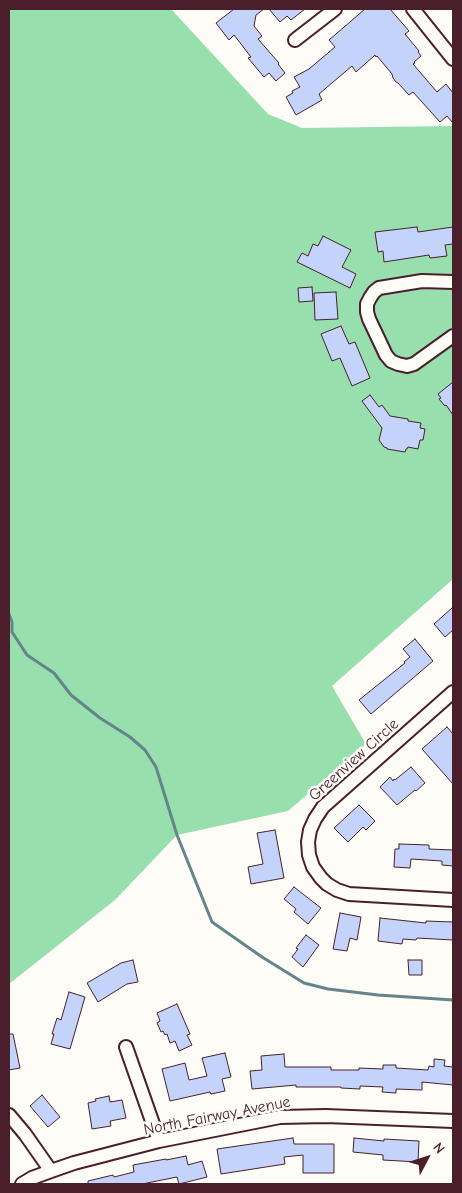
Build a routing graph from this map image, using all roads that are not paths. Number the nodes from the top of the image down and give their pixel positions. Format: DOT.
graph roads {
  1 [pos="335,9"];
  2 [pos="413,9"];
  3 [pos="295,40"];
  4 [pos="453,59"];
  5 [pos="453,282"];
  6 [pos="453,336"];
  7 [pos="453,692"];
  8 [pos="453,900"];
  9 [pos="126,1047"];
  10 [pos="9,1115"];
  11 [pos="453,1122"];
  12 [pos="158,1141"];
  13 [pos="51,1171"];
  14 [pos="22,1184"];
  1 -- 3 [label="street"];
  2 -- 4 [label="street"];
  5 -- 6 [label="street"];
  7 -- 8 [label="street, Greenview Circle"];
  9 -- 12 [label="street"];
  10 -- 13 [label="street"];
  11 -- 12 [label="street, North Fairway Avenue"];
  12 -- 13 [label="street, North Fairway Avenue"];
  13 -- 14 [label="street, North Fairway Avenue"];
}
